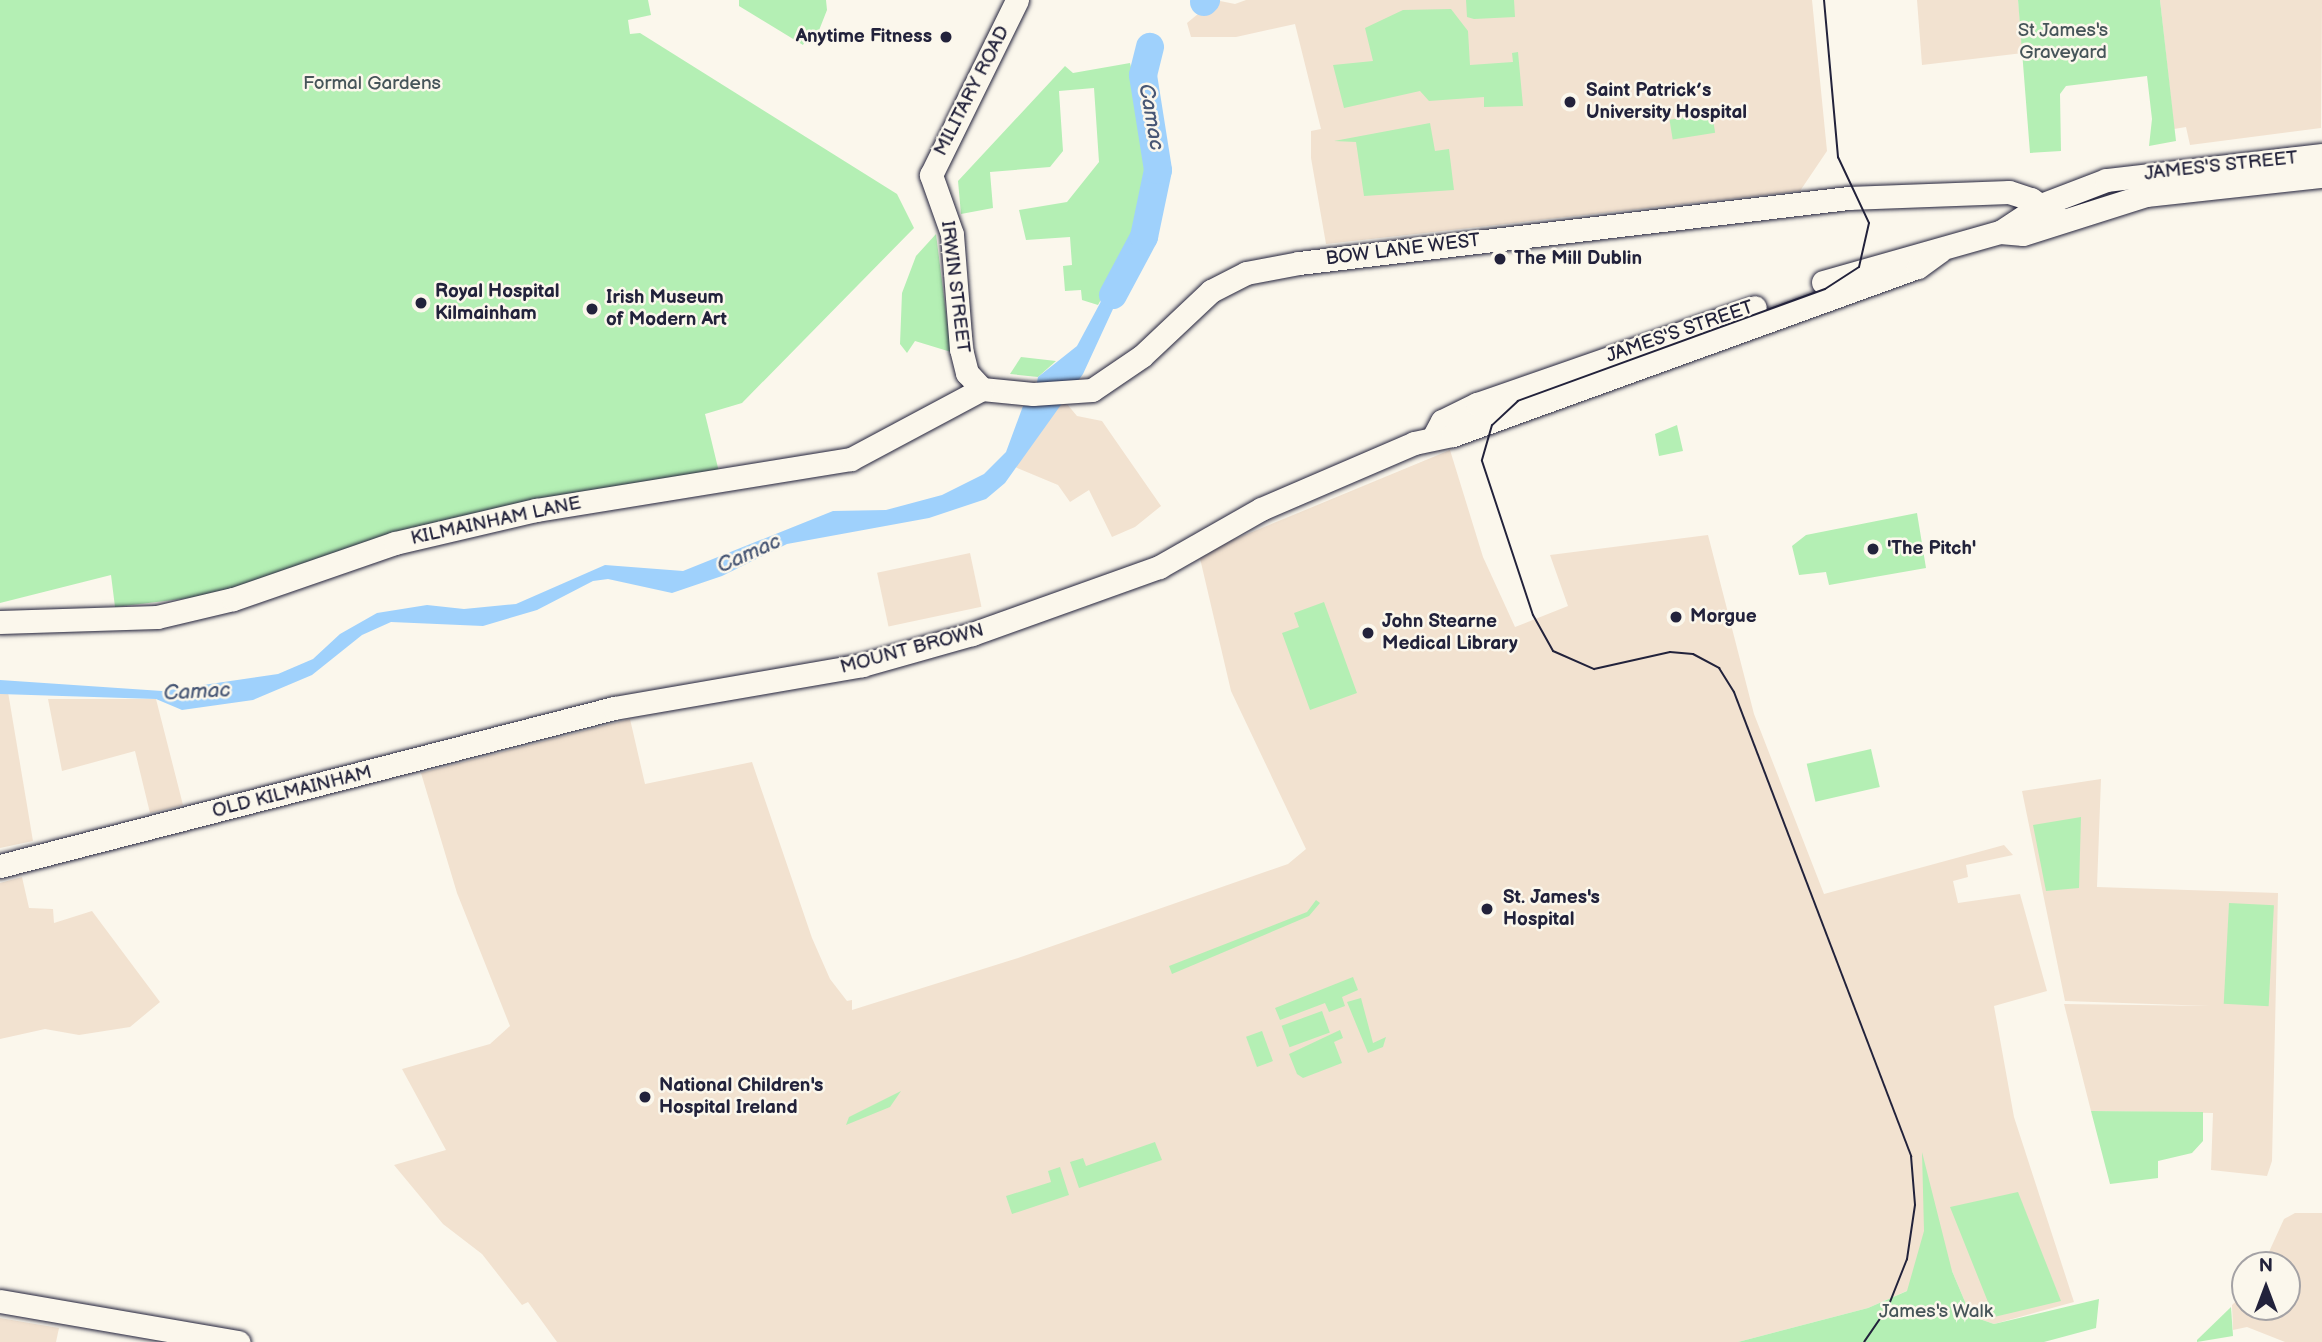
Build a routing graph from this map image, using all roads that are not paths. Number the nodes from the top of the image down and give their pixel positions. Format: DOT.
graph roads {
  1 [pos="1017,0"];
  2 [pos="2322,155"];
  3 [pos="2322,176"];
  4 [pos="933,183"];
  5 [pos="2040,205"];
  6 [pos="2062,221"];
  7 [pos="2000,232"];
  8 [pos="982,389"];
  9 [pos="1188,550"];
  10 [pos="0,622"];
  11 [pos="583,716"];
  12 [pos="0,866"];
  13 [pos="0,1301"];
  14 [pos="238,1342"];
  1 -- 4 [label="main road, MILITARY ROAD"];
  2 -- 5 [label="main road, JAMES'S STREET"];
  3 -- 6 [label="main road, JAMES'S STREET"];
  4 -- 8 [label="main road, IRWIN STREET"];
  5 -- 6 [label="main road"];
  5 -- 7 [label="main road, JAMES'S STREET"];
  5 -- 8 [label="main road, BOW LANE WEST"];
  6 -- 7 [label="main road, JAMES'S STREET"];
  7 -- 9 [label="main road, JAMES'S STREET"];
  8 -- 10 [label="main road, KILMAINHAM LANE"];
  9 -- 11 [label="main road, MOUNT BROWN"];
  11 -- 12 [label="main road, OLD KILMAINHAM"];
  13 -- 14 [label="main road"];
}
